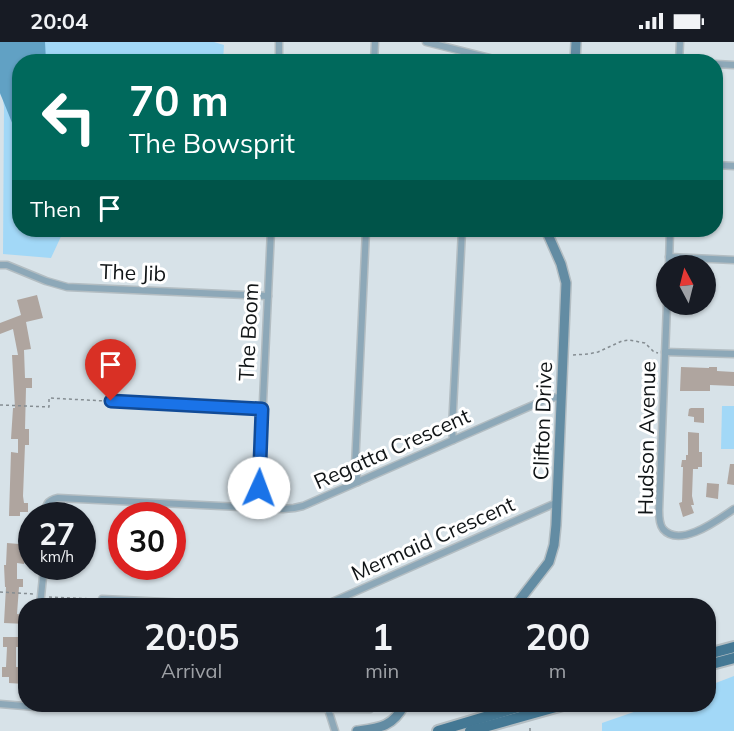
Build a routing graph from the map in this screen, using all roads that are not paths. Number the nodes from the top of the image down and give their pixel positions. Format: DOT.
graph roads {
  1 [pos="426,42"];
  2 [pos="470,54"];
  3 [pos="271,237"];
  4 [pos="366,237"];
  5 [pos="462,237"];
  6 [pos="549,237"];
  7 [pos="670,237"];
  8 [pos="669,255"];
  9 [pos="716,259"];
  10 [pos="734,260"];
  11 [pos="0,265"];
  12 [pos="268,296"];
  13 [pos="667,315"];
  14 [pos="665,352"];
  15 [pos="734,354"];
  16 [pos="561,397"];
  17 [pos="111,401"];
  18 [pos="262,409"];
  19 [pos="453,440"];
  20 [pos="358,482"];
  21 [pos="48,502"];
  22 [pos="558,502"];
  23 [pos="258,508"];
  24 [pos="734,509"];
  25 [pos="43,580"];
  26 [pos="41,598"];
  27 [pos="341,598"];
  28 [pos="521,598"];
  29 [pos="734,647"];
  30 [pos="716,652"];
  31 [pos="734,658"];
  32 [pos="716,663"];
  33 [pos="0,704"];
  34 [pos="18,705"];
  35 [pos="329,712"];
  36 [pos="400,712"];
  37 [pos="502,712"];
  38 [pos="538,712"];
  39 [pos="334,731"];
  40 [pos="357,731"];
  41 [pos="438,731"];
  42 [pos="470,731"];
  1 -- 2 [label="street"];
  3 -- 12 [label="street, The Boom"];
  4 -- 20 [label="street"];
  5 -- 19 [label="street"];
  6 -- 16 [label="street, Clifton Drive"];
  7 -- 8 [label="street"];
  9 -- 10 [label="street"];
  11 -- 12 [label="street, The Jib"];
  12 -- 18 [label="street, The Boom"];
  13 -- 14 [label="street, Hudson Avenue"];
  14 -- 15 [label="street"];
  14 -- 24 [label="street, Hudson Avenue"];
  16 -- 19 [label="street, Regatta Crescent"];
  16 -- 22 [label="street, Clifton Drive"];
  17 -- 18 [label="street"];
  18 -- 23 [label="street, The Boom"];
  19 -- 20 [label="street, Regatta Crescent"];
  20 -- 23 [label="street, Regatta Crescent"];
  21 -- 23 [label="street, Regatta Crescent"];
  22 -- 27 [label="street, Mermaid Crescent"];
  22 -- 28 [label="street, Clifton Drive"];
  25 -- 26 [label="street"];
  29 -- 30 [label="main road"];
  31 -- 32 [label="main road"];
  33 -- 34 [label="street"];
  35 -- 39 [label="street"];
  36 -- 40 [label="street"];
  37 -- 41 [label="main road"];
  38 -- 42 [label="main road"];
}
